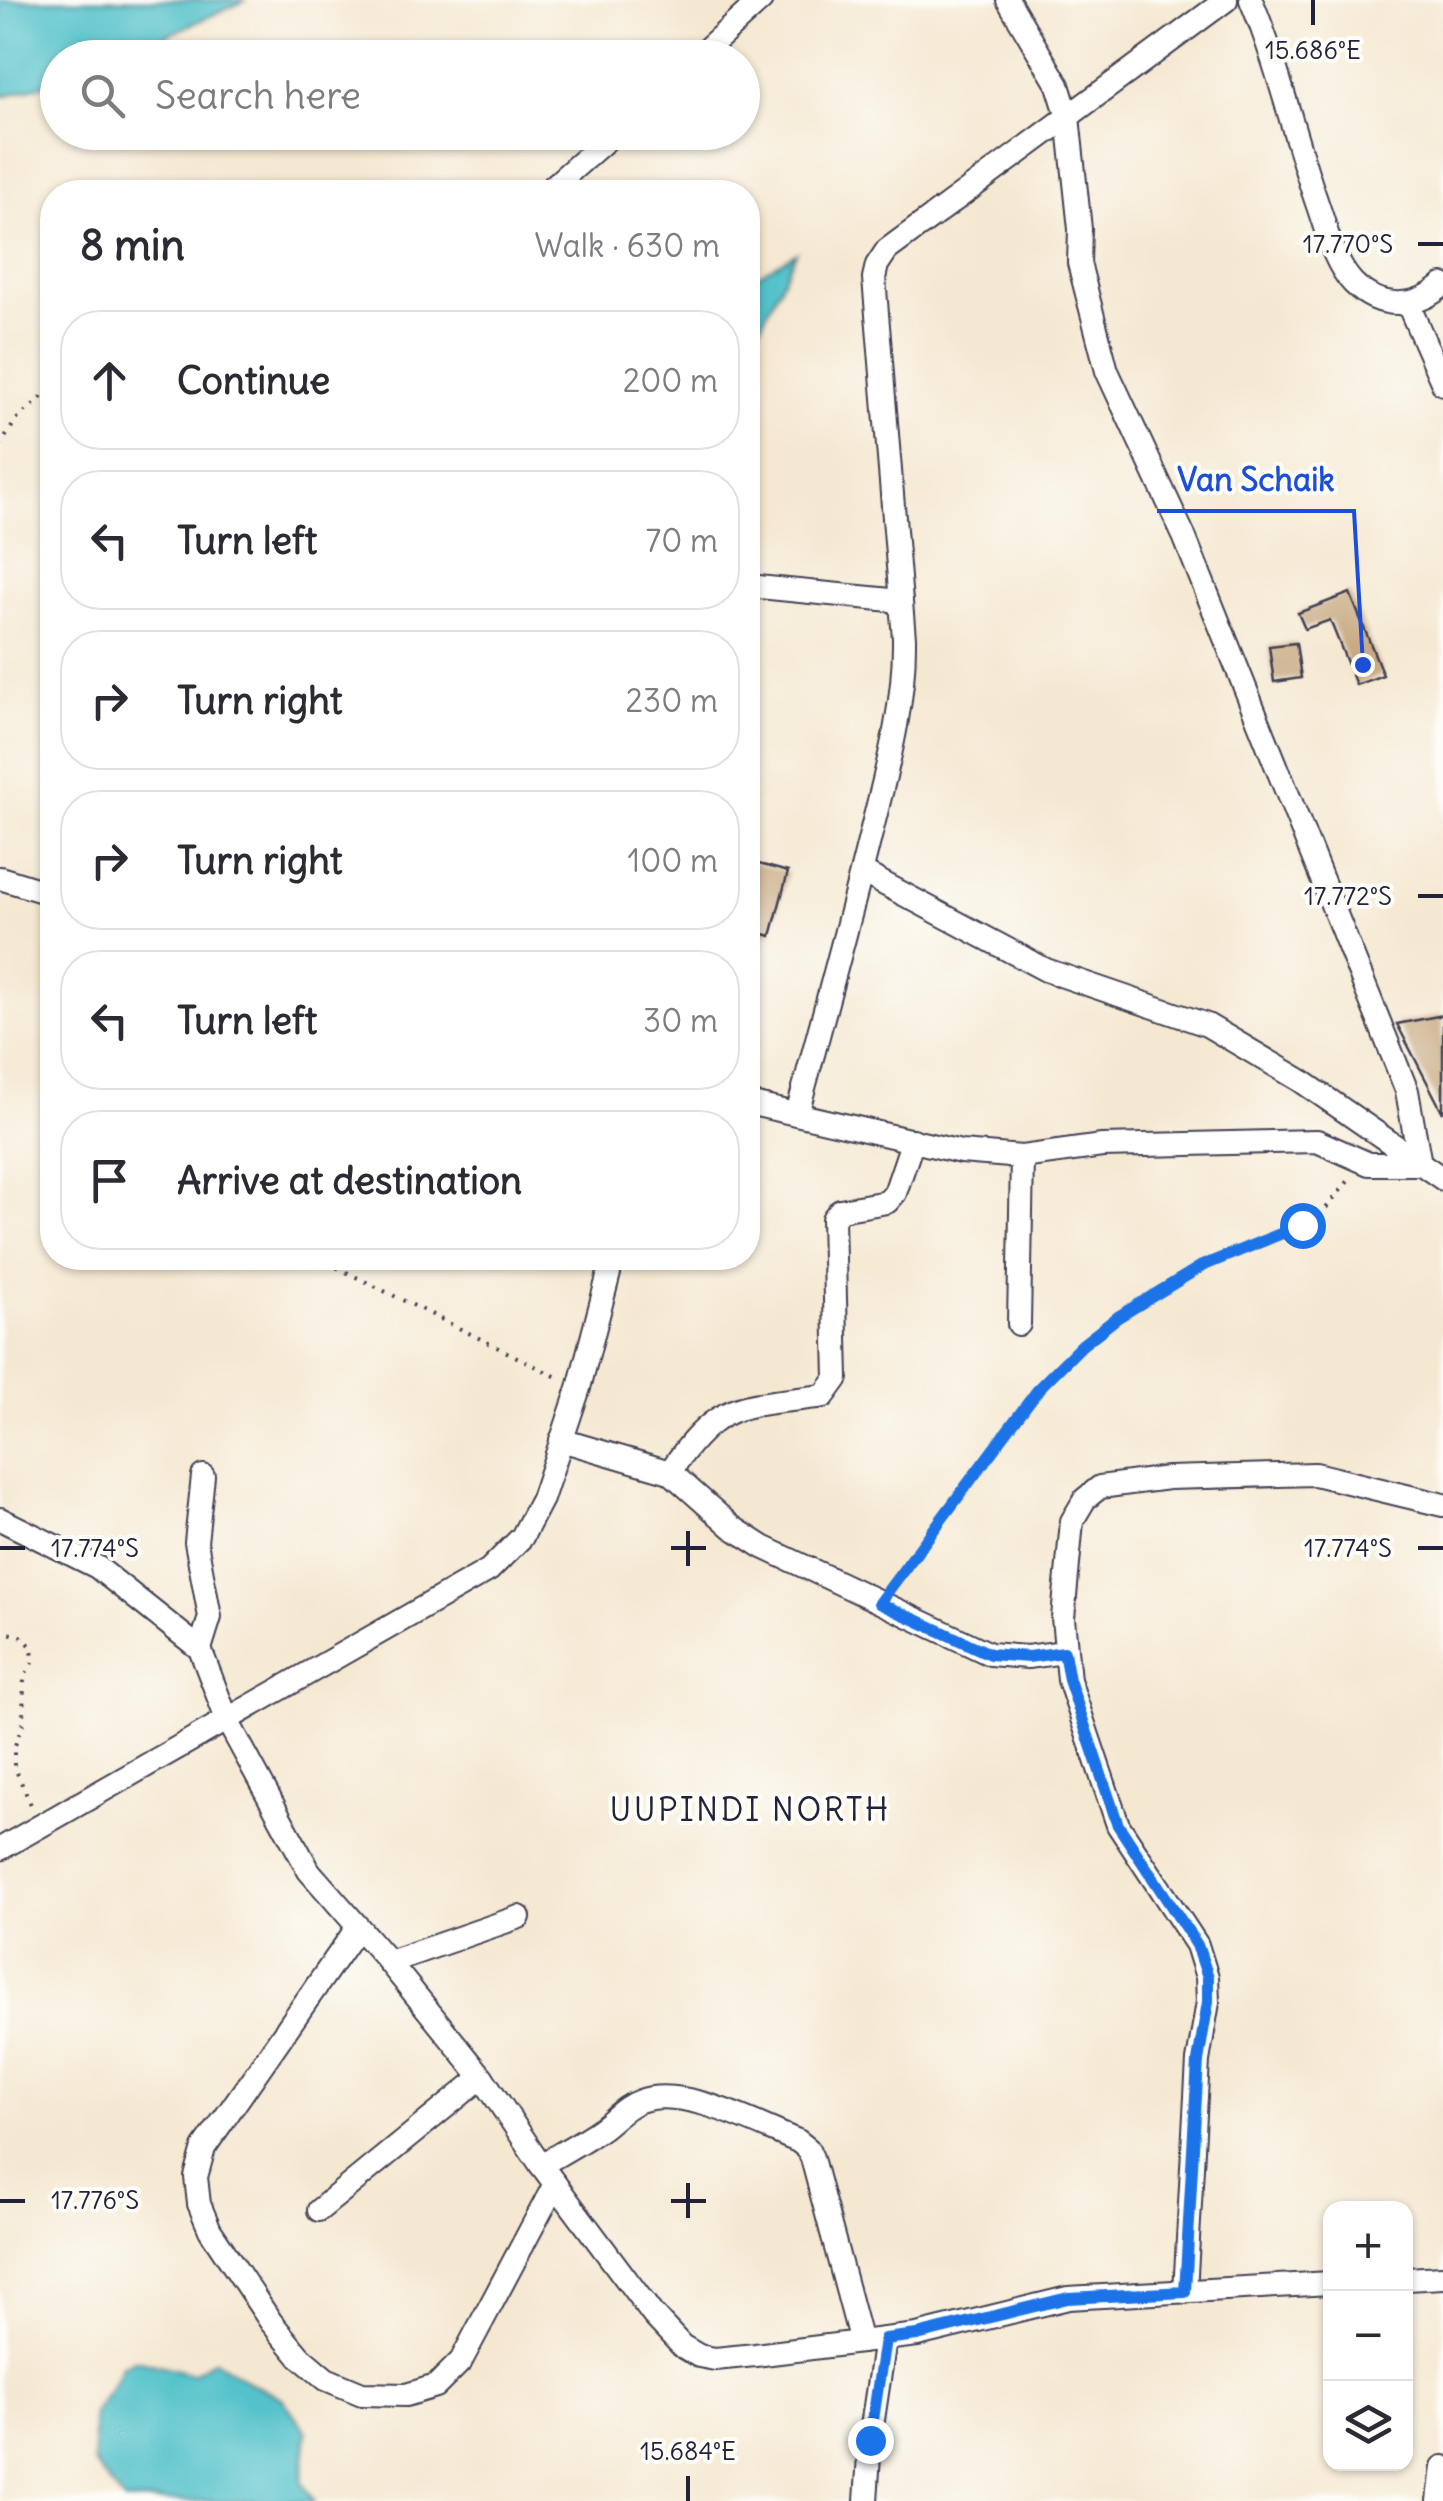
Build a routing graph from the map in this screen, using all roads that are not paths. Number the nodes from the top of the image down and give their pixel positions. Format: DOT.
graph roads {
  1 [pos="761,0"];
  2 [pos="1008,0"];
  3 [pos="1226,0"];
  4 [pos="1250,0"];
  5 [pos="717,40"];
  6 [pos="1068,118"];
  7 [pos="595,150"];
  8 [pos="561,180"];
  9 [pos="1443,286"];
  10 [pos="1408,304"];
  11 [pos="1443,384"];
  12 [pos="760,587"];
  13 [pos="901,601"];
  14 [pos="862,872"];
  15 [pos="0,878"];
  16 [pos="40,890"];
  17 [pos="760,1105"];
  18 [pos="798,1114"];
  19 [pos="913,1140"];
  20 [pos="1022,1157"];
  21 [pos="1420,1164"];
  22 [pos="1443,1179"];
  23 [pos="610,1270"];
  24 [pos="1019,1324"];
  25 [pos="561,1440"];
  26 [pos="670,1472"];
  27 [pos="203,1476"];
  28 [pos="1443,1505"];
  29 [pos="0,1519"];
  30 [pos="200,1650"];
  31 [pos="1064,1652"];
  32 [pos="228,1722"];
  33 [pos="0,1849"];
  34 [pos="519,1917"];
  35 [pos="357,1928"];
  36 [pos="390,1962"];
  37 [pos="482,2077"];
  38 [pos="548,2175"];
  39 [pos="320,2210"];
  40 [pos="1443,2277"];
  41 [pos="1413,2279"];
  42 [pos="1323,2284"];
  43 [pos="1185,2292"];
  44 [pos="885,2339"];
  45 [pos="861,2342"];
  46 [pos="1443,2467"];
  47 [pos="866,2501"];
  48 [pos="1439,2501"];
  1 -- 5 [label="street"];
  2 -- 6 [label="street"];
  3 -- 6 [label="street"];
  4 -- 10 [label="street"];
  6 -- 13 [label="street"];
  6 -- 21 [label="street"];
  7 -- 8 [label="street"];
  9 -- 10 [label="street"];
  10 -- 11 [label="street"];
  12 -- 13 [label="street"];
  13 -- 14 [label="street"];
  14 -- 18 [label="street"];
  14 -- 21 [label="street"];
  15 -- 16 [label="street"];
  17 -- 18 [label="street"];
  18 -- 19 [label="street"];
  19 -- 20 [label="street"];
  19 -- 26 [label="street"];
  20 -- 21 [label="street"];
  20 -- 24 [label="street"];
  21 -- 22 [label="street"];
  23 -- 25 [label="street"];
  25 -- 26 [label="street"];
  25 -- 32 [label="street"];
  26 -- 31 [label="street"];
  27 -- 30 [label="street"];
  28 -- 31 [label="street"];
  29 -- 30 [label="street"];
  30 -- 32 [label="street"];
  31 -- 43 [label="street"];
  32 -- 33 [label="street"];
  32 -- 35 [label="street"];
  34 -- 36 [label="street"];
  35 -- 36 [label="street"];
  35 -- 38 [label="street"];
  36 -- 37 [label="street"];
  37 -- 38 [label="street"];
  37 -- 39 [label="street"];
  38 -- 45 [label="street"];
  38 -- 45 [label="street"];
  40 -- 41 [label="street"];
  42 -- 43 [label="street"];
  43 -- 44 [label="street"];
  44 -- 45 [label="street"];
  44 -- 47 [label="street"];
  46 -- 48 [label="street"];
}
